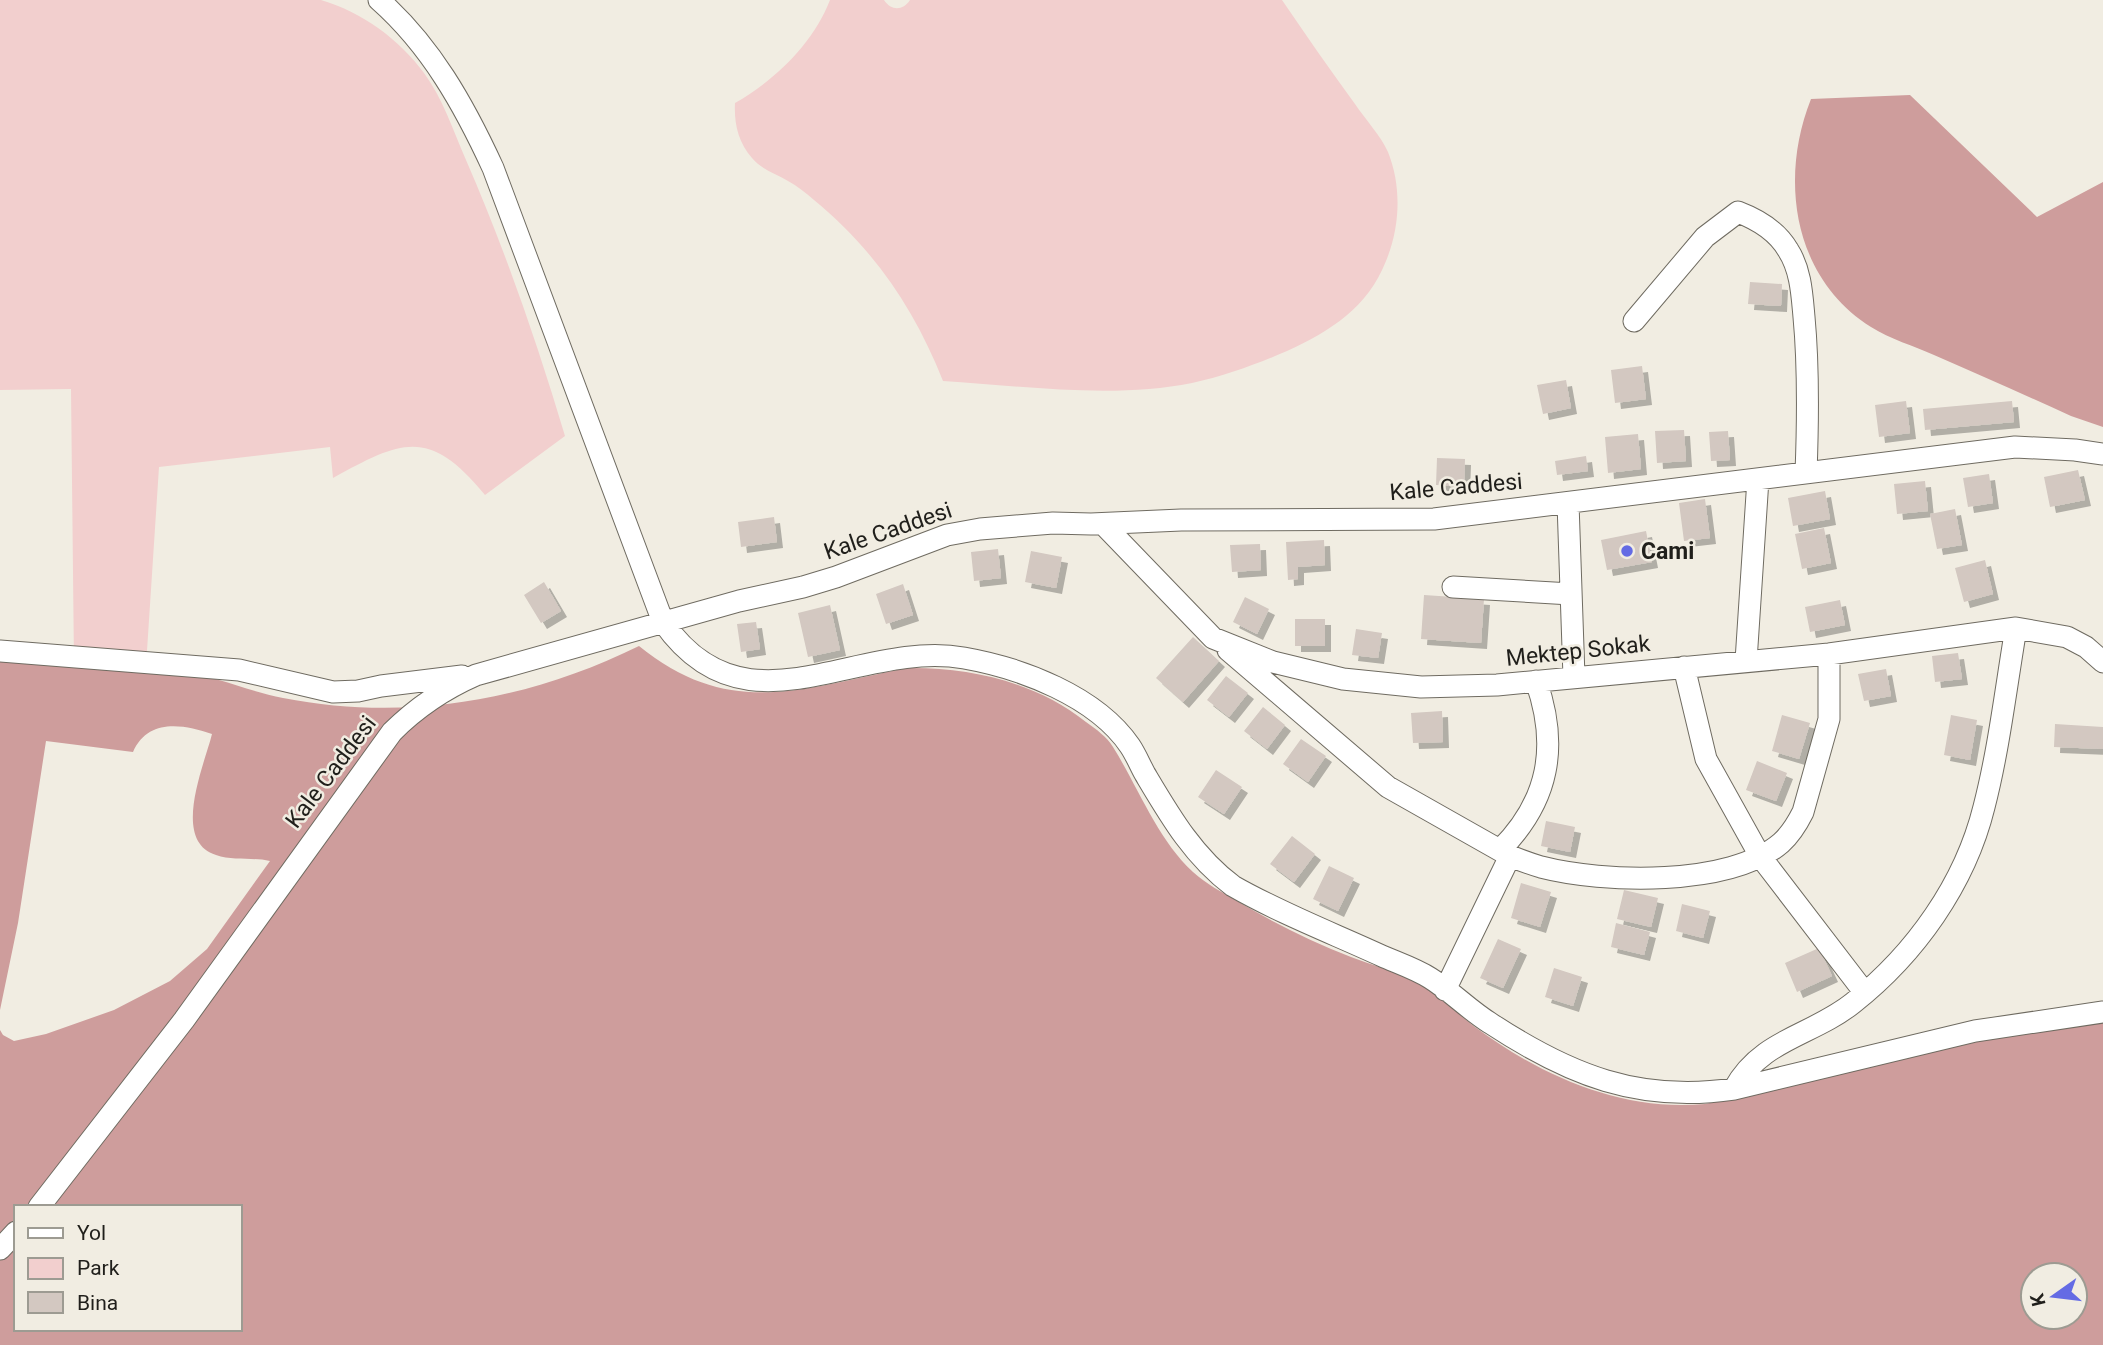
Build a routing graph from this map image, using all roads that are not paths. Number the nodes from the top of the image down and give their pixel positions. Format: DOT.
graph roads {
  1 [pos="379,0"];
  2 [pos="1634,321"];
  3 [pos="2103,454"];
  4 [pos="1805,473"];
  5 [pos="1758,479"];
  6 [pos="1567,503"];
  7 [pos="1103,524"];
  8 [pos="1453,587"];
  9 [pos="1571,594"];
  10 [pos="663,622"];
  11 [pos="2016,628"];
  12 [pos="1213,638"];
  13 [pos="0,651"];
  14 [pos="1829,654"];
  15 [pos="1746,661"];
  16 [pos="2103,662"];
  17 [pos="1684,667"];
  18 [pos="476,675"];
  19 [pos="1574,677"];
  20 [pos="1536,681"];
  21 [pos="1505,853"];
  22 [pos="1760,856"];
  23 [pos="1445,990"];
  24 [pos="1865,993"];
  25 [pos="2103,1012"];
  26 [pos="1734,1089"];
  27 [pos="41,1205"];
  28 [pos="14,1234"];
  29 [pos="0,1249"];
  1 -- 10 [label="street"];
  2 -- 4 [label="street"];
  3 -- 4 [label="street, Kale Caddesi"];
  4 -- 5 [label="street, Kale Caddesi"];
  5 -- 6 [label="street, Kale Caddesi"];
  5 -- 15 [label="street"];
  6 -- 7 [label="street, Kale Caddesi"];
  6 -- 9 [label="street"];
  7 -- 10 [label="street, Kale Caddesi"];
  7 -- 12 [label="street, Mektep Sokak"];
  8 -- 9 [label="street"];
  9 -- 19 [label="street"];
  10 -- 18 [label="street, Kale Caddesi"];
  10 -- 23 [label="street"];
  11 -- 14 [label="street, Mektep Sokak"];
  11 -- 16 [label="street, Mektep Sokak"];
  11 -- 24 [label="street"];
  12 -- 20 [label="street, Mektep Sokak"];
  12 -- 21 [label="street"];
  13 -- 18 [label="street"];
  14 -- 15 [label="street, Mektep Sokak"];
  14 -- 22 [label="street"];
  15 -- 17 [label="street, Mektep Sokak"];
  17 -- 19 [label="street, Mektep Sokak"];
  17 -- 22 [label="street"];
  18 -- 27 [label="street, Kale Caddesi"];
  19 -- 20 [label="street, Mektep Sokak"];
  20 -- 21 [label="street"];
  21 -- 22 [label="street"];
  21 -- 23 [label="street"];
  22 -- 24 [label="street"];
  23 -- 26 [label="street"];
  24 -- 26 [label="street"];
  25 -- 26 [label="street"];
  28 -- 29 [label="street"];
}
